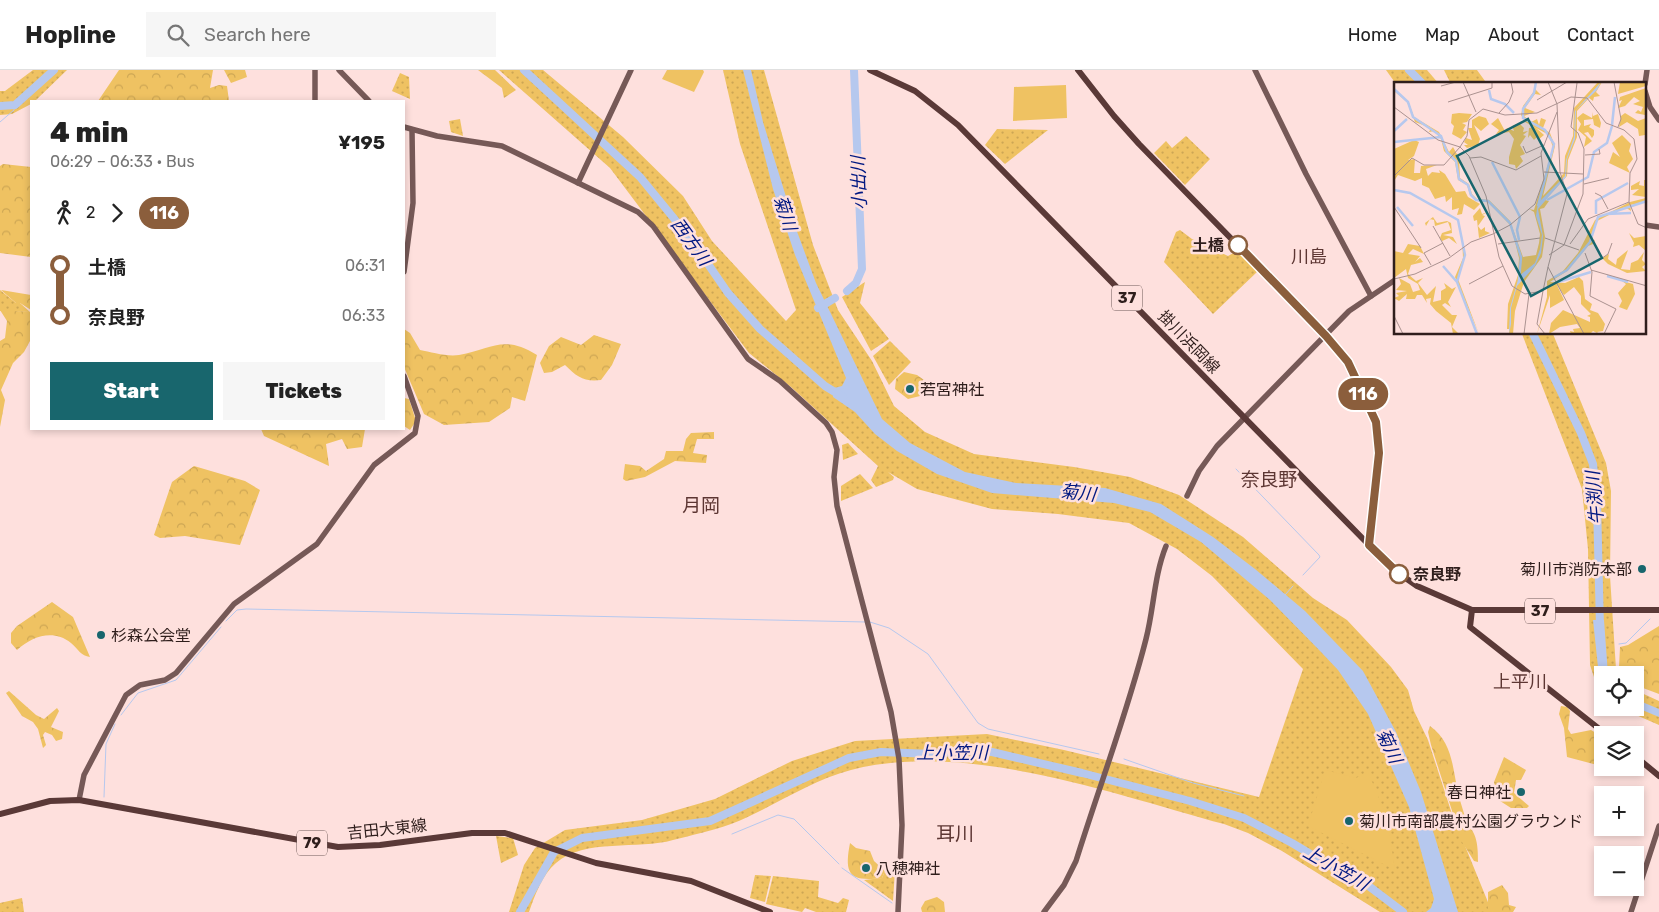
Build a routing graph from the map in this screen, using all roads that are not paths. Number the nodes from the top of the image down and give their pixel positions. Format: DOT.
graph roads {
  1 [pos="315,70"];
  2 [pos="339,70"];
  3 [pos="631,70"];
  4 [pos="870,70"];
  5 [pos="1078,70"];
  6 [pos="1254,70"];
  7 [pos="1646,94"];
  8 [pos="315,100"];
  9 [pos="368,100"];
  10 [pos="1659,120"];
  11 [pos="405,127"];
  12 [pos="412,130"];
  13 [pos="578,183"];
  14 [pos="1646,225"];
  15 [pos="1659,227"];
  16 [pos="405,265"];
  17 [pos="1394,281"];
  18 [pos="1371,296"];
  19 [pos="1326,336"];
  20 [pos="405,379"];
  21 [pos="1244,418"];
  22 [pos="1187,496"];
  23 [pos="1369,545"];
  24 [pos="1166,546"];
  25 [pos="1472,610"];
  26 [pos="1659,610"];
  27 [pos="1596,726"];
  28 [pos="1644,764"];
  29 [pos="1659,776"];
  30 [pos="79,800"];
  31 [pos="0,814"];
  32 [pos="1659,826"];
  33 [pos="770,912"];
  34 [pos="898,912"];
  35 [pos="1044,912"];
  36 [pos="1631,912"];
  1 -- 8 [label="street"];
  2 -- 9 [label="street"];
  3 -- 13 [label="street"];
  4 -- 21 [label="main road, 掛川浜岡線 / 37"];
  5 -- 19 [label="main road"];
  6 -- 18 [label="street"];
  7 -- 10 [label="street"];
  11 -- 12 [label="street"];
  12 -- 13 [label="street"];
  12 -- 16 [label="street"];
  13 -- 34 [label="street"];
  14 -- 15 [label="street"];
  17 -- 18 [label="street"];
  18 -- 19 [label="street"];
  19 -- 21 [label="street"];
  19 -- 23 [label="main road"];
  20 -- 30 [label="street"];
  21 -- 22 [label="street"];
  21 -- 23 [label="main road, 掛川浜岡線 / 37"];
  23 -- 25 [label="main road, 掛川浜岡線 / 37"];
  24 -- 35 [label="street"];
  25 -- 26 [label="main road, 掛川浜岡線 / 37"];
  25 -- 27 [label="main road"];
  28 -- 29 [label="main road"];
  30 -- 31 [label="main road, 吉田大東線 / 79"];
  30 -- 33 [label="main road, 吉田大東線 / 79"];
  32 -- 36 [label="street"];
}
